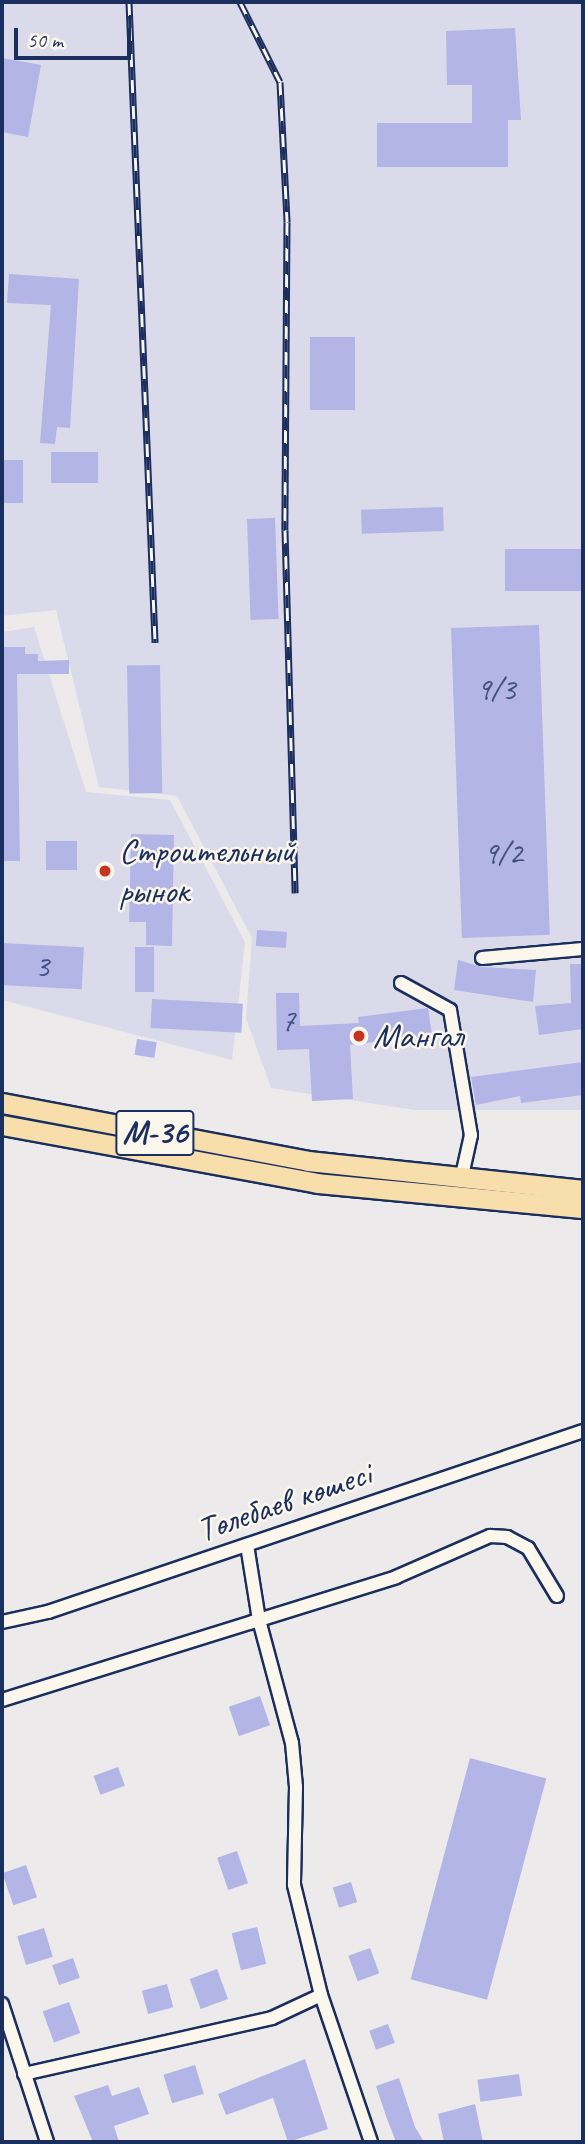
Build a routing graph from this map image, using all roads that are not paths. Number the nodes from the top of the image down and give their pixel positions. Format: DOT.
graph roads {
  1 [pos="583,949"];
  2 [pos="482,958"];
  3 [pos="401,983"];
  4 [pos="2,1103"];
  5 [pos="2,1125"];
  6 [pos="461,1180"];
  7 [pos="583,1190"];
  8 [pos="583,1208"];
  9 [pos="583,1431"];
  10 [pos="247,1545"];
  11 [pos="557,1596"];
  12 [pos="259,1620"];
  13 [pos="2,1622"];
  14 [pos="2,1700"];
  15 [pos="321,1995"];
  16 [pos="2,2004"];
  17 [pos="24,2074"];
  18 [pos="47,2142"];
  19 [pos="371,2142"];
  1 -- 2 [label="street"];
  3 -- 6 [label="street"];
  4 -- 6 [label="main road, M-36"];
  5 -- 8 [label="main road, M-36"];
  6 -- 7 [label="main road, M-36"];
  9 -- 10 [label="street, Төлебаев көшесі"];
  10 -- 12 [label="street"];
  10 -- 13 [label="street, Төлебаев көшесі"];
  11 -- 12 [label="street"];
  12 -- 14 [label="street"];
  12 -- 15 [label="street"];
  15 -- 17 [label="street"];
  15 -- 19 [label="street"];
  16 -- 17 [label="street"];
  17 -- 18 [label="street"];
}
